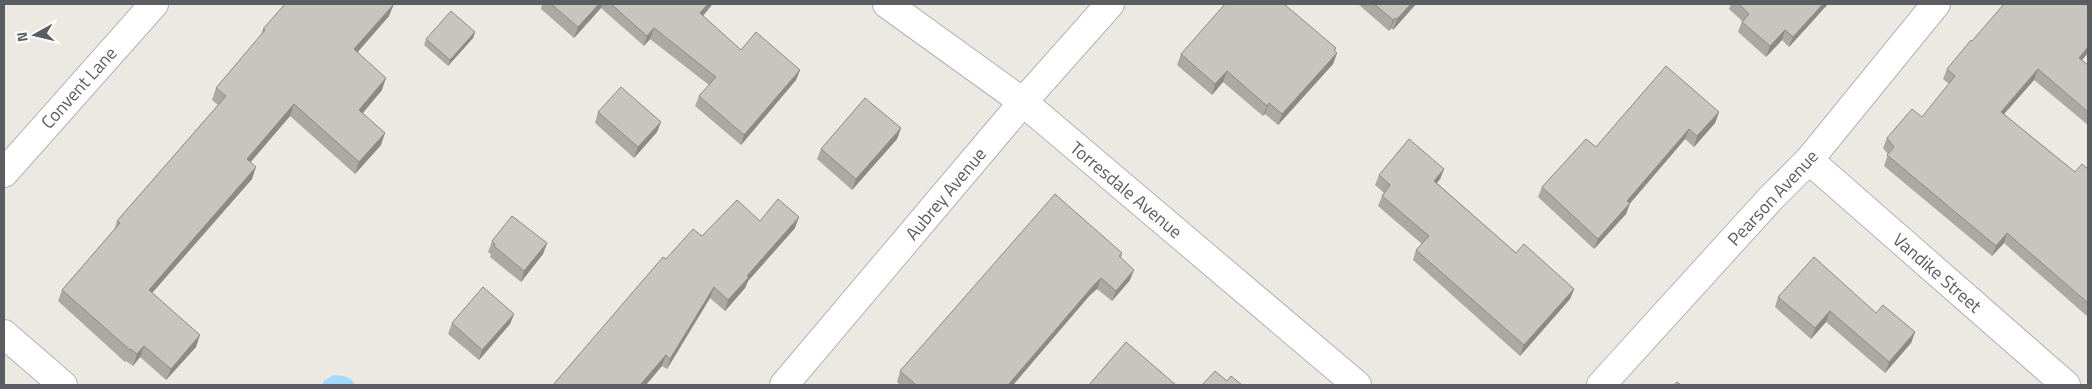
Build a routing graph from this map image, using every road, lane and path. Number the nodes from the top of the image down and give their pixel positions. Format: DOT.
graph roads {
  1 [pos="154,4"];
  2 [pos="887,4"];
  3 [pos="1110,4"];
  4 [pos="1936,4"];
  5 [pos="1023,102"];
  6 [pos="1809,160"];
  7 [pos="4,173"];
  8 [pos="4,334"];
  9 [pos="63,385"];
  10 [pos="784,385"];
  11 [pos="1356,385"];
  12 [pos="1601,385"];
  13 [pos="2066,385"];
  1 -- 7 [label="street, Convent Lane"];
  2 -- 5 [label="street, Torresdale Avenue"];
  3 -- 5 [label="street, Aubrey Avenue"];
  4 -- 6 [label="street, Pearson Avenue"];
  5 -- 10 [label="street, Aubrey Avenue"];
  5 -- 11 [label="street, Torresdale Avenue"];
  6 -- 12 [label="street, Pearson Avenue"];
  6 -- 13 [label="street, Vandike Street"];
  8 -- 9 [label="street"];
}
